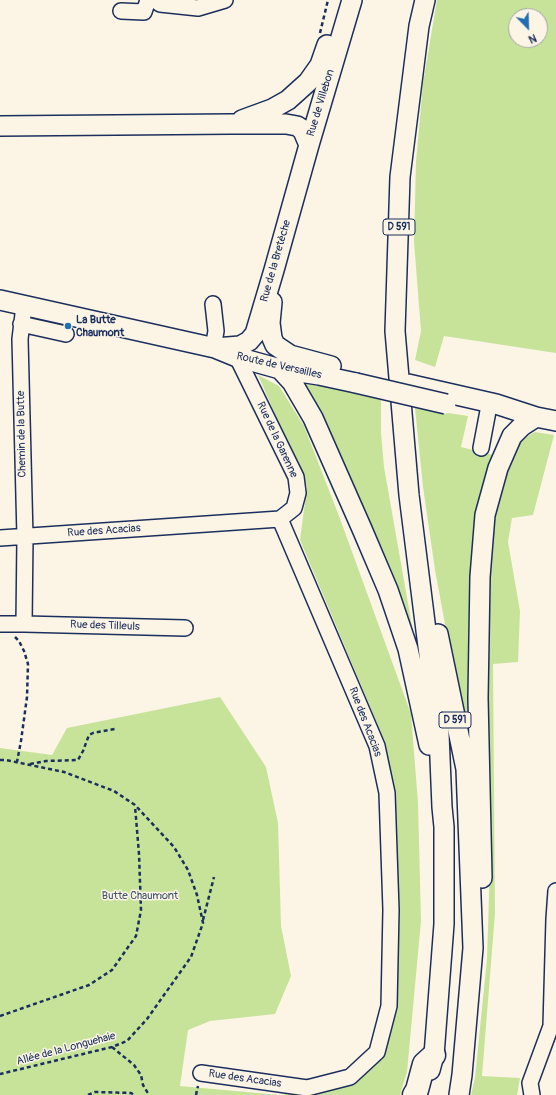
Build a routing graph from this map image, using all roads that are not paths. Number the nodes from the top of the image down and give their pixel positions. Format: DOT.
graph roads {
  1 [pos="148,0"];
  2 [pos="155,0"];
  3 [pos="225,0"];
  4 [pos="339,0"];
  5 [pos="352,0"];
  6 [pos="425,0"];
  7 [pos="121,11"];
  8 [pos="231,124"];
  9 [pos="0,126"];
  10 [pos="309,144"];
  11 [pos="274,270"];
  12 [pos="0,300"];
  13 [pos="213,304"];
  14 [pos="24,306"];
  15 [pos="21,324"];
  16 [pos="66,334"];
  17 [pos="214,348"];
  18 [pos="237,358"];
  19 [pos="280,368"];
  20 [pos="355,377"];
  21 [pos="446,398"];
  22 [pos="488,411"];
  23 [pos="536,417"];
  24 [pos="556,422"];
  25 [pos="481,448"];
  26 [pos="409,495"];
  27 [pos="280,519"];
  28 [pos="25,537"];
  29 [pos="0,538"];
  30 [pos="11,624"];
  31 [pos="185,628"];
  32 [pos="442,807"];
  33 [pos="556,891"];
  34 [pos="473,948"];
  35 [pos="434,1055"];
  36 [pos="201,1073"];
  37 [pos="414,1095"];
  38 [pos="425,1095"];
  39 [pos="459,1095"];
  40 [pos="532,1095"];
  1 -- 7 [label="street"];
  2 -- 3 [label="street"];
  4 -- 8 [label="main road, Rue de Villebon"];
  5 -- 10 [label="main road, Rue de Villebon"];
  6 -- 26 [label="main road, D 591"];
  8 -- 9 [label="main road, Rue de Villebon"];
  8 -- 10 [label="main road, Rue de Villebon"];
  10 -- 11 [label="main road, Rue de la Bretèche"];
  11 -- 17 [label="main road, Rue de la Bretèche"];
  11 -- 20 [label="main road"];
  12 -- 14 [label="main road, Route de Versailles"];
  13 -- 17 [label="street"];
  14 -- 15 [label="street, Chemin de la Butte"];
  14 -- 17 [label="main road, Route de Versailles"];
  15 -- 16 [label="street"];
  15 -- 28 [label="street, Chemin de la Butte"];
  17 -- 18 [label="main road, Route de Versailles"];
  18 -- 19 [label="main road, Route de Versailles"];
  18 -- 27 [label="street, Rue de la Garenne"];
  19 -- 20 [label="main road, Route de Versailles"];
  19 -- 32 [label="main road"];
  20 -- 21 [label="main road, Route de Versailles, bridge"];
  20 -- 21 [label="main road, Route de Versailles"];
  21 -- 22 [label="main road, Route de Versailles"];
  21 -- 23 [label="main road, Route de Versailles"];
  22 -- 23 [label="main road, Route de Versailles"];
  22 -- 25 [label="street"];
  23 -- 24 [label="main road, Route de Versailles"];
  23 -- 34 [label="main road"];
  26 -- 32 [label="main road, D 591"];
  26 -- 34 [label="main road, D 591"];
  27 -- 28 [label="street, Rue des Acacias"];
  27 -- 36 [label="street, Rue des Acacias"];
  28 -- 29 [label="street"];
  28 -- 30 [label="street, Chemin de la Butte"];
  30 -- 31 [label="street, Rue des Tilleuls"];
  32 -- 35 [label="main road, D 591"];
  33 -- 40 [label="street"];
  34 -- 39 [label="main road, D 591"];
  35 -- 37 [label="highway"];
  35 -- 38 [label="main road, D 591"];
}
